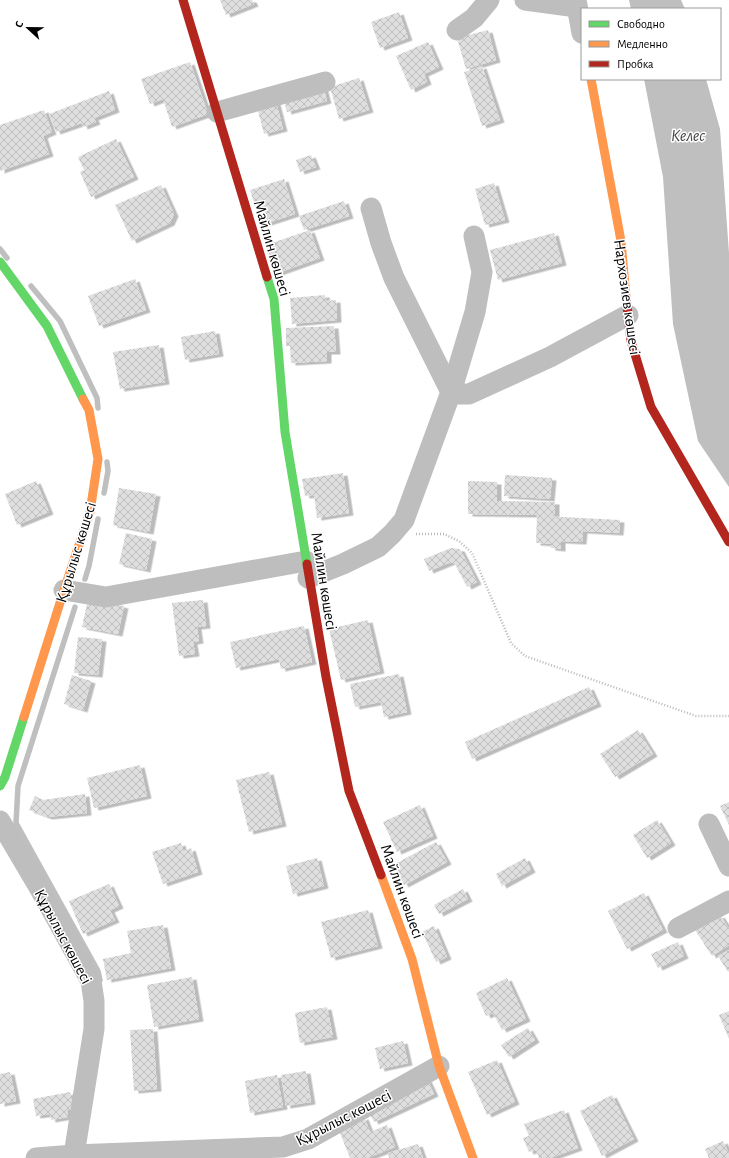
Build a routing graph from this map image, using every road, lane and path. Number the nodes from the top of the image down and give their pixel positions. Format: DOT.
graph roads {
  1 [pos="183,0"];
  2 [pos="489,0"];
  3 [pos="525,0"];
  4 [pos="577,3"];
  5 [pos="581,27"];
  6 [pos="457,30"];
  7 [pos="591,80"];
  8 [pos="325,82"];
  9 [pos="217,112"];
  10 [pos="371,208"];
  11 [pos="474,236"];
  12 [pos="0,262"];
  13 [pos="628,315"];
  14 [pos="450,392"];
  15 [pos="392,534"];
  16 [pos="729,542"];
  17 [pos="307,569"];
  18 [pos="64,590"];
  19 [pos="729,716"];
  20 [pos="0,786"];
  21 [pos="0,821"];
  22 [pos="709,824"];
  23 [pos="729,866"];
  24 [pos="729,901"];
  25 [pos="678,928"];
  26 [pos="439,1066"];
  27 [pos="74,1155"];
  28 [pos="36,1158"];
  29 [pos="474,1158"];
  1 -- 9 [label="street, Майлин көшесі"];
  2 -- 6 [label="street"];
  3 -- 4 [label="street"];
  4 -- 5 [label="street"];
  7 -- 13 [label="street, Нархозиев көшесі"];
  8 -- 9 [label="street"];
  9 -- 17 [label="street, Майлин көшесі"];
  10 -- 14 [label="street"];
  11 -- 14 [label="street"];
  12 -- 18 [label="street, Құрылыс көшесі"];
  13 -- 14 [label="street"];
  13 -- 16 [label="street, Нархозиев көшесі"];
  14 -- 15 [label="street"];
  15 -- 17 [label="street"];
  15 -- 19 [label="path"];
  17 -- 18 [label="street"];
  17 -- 26 [label="street, Майлин көшесі"];
  18 -- 20 [label="street, Құрылыс көшесі"];
  21 -- 27 [label="street, Құрылыс көшесі"];
  22 -- 23 [label="street"];
  24 -- 25 [label="street"];
  26 -- 27 [label="street, Құрылыс көшесі"];
  26 -- 29 [label="street, Майлин көшесі"];
  27 -- 28 [label="street, Құрылыс көшесі"];
}
